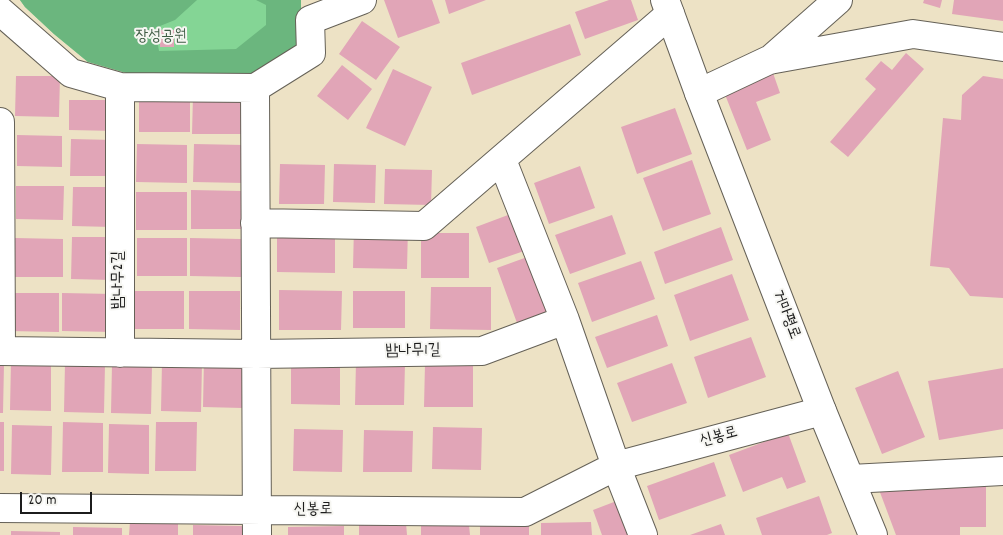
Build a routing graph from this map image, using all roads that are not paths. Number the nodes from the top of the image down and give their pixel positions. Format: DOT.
graph roads {
  1 [pos="362,0"];
  2 [pos="838,0"];
  3 [pos="668,7"];
  4 [pos="310,10"];
  5 [pos="0,12"];
  6 [pos="1003,47"];
  7 [pos="769,60"];
  8 [pos="120,87"];
  9 [pos="255,88"];
  10 [pos="699,93"];
  11 [pos="0,122"];
  12 [pos="502,160"];
  13 [pos="255,223"];
  14 [pos="565,320"];
  15 [pos="1,351"];
  16 [pos="120,352"];
  17 [pos="256,354"];
  18 [pos="822,411"];
  19 [pos="616,466"];
  20 [pos="1003,471"];
  21 [pos="851,479"];
  22 [pos="0,508"];
  23 [pos="257,523"];
  24 [pos="643,535"];
  25 [pos="873,535"];
  1 -- 4 [label="street"];
  2 -- 7 [label="street"];
  3 -- 10 [label="street, 거마평로"];
  3 -- 12 [label="street, 거마평로"];
  4 -- 9 [label="street"];
  5 -- 8 [label="street"];
  6 -- 7 [label="street"];
  7 -- 10 [label="street"];
  8 -- 9 [label="street"];
  8 -- 16 [label="street, 밤나무2길"];
  9 -- 13 [label="street"];
  10 -- 18 [label="street, 거마평로"];
  11 -- 15 [label="street"];
  12 -- 13 [label="street"];
  12 -- 14 [label="street"];
  13 -- 17 [label="street"];
  14 -- 17 [label="street, 밤나무1길"];
  14 -- 19 [label="street"];
  15 -- 16 [label="street"];
  16 -- 17 [label="street, 밤나무1길"];
  17 -- 23 [label="street"];
  18 -- 19 [label="street, 신봉로"];
  18 -- 21 [label="street, 거마평로"];
  19 -- 23 [label="street, 신봉로"];
  19 -- 24 [label="street"];
  20 -- 21 [label="street"];
  21 -- 25 [label="street, 거마평로"];
  22 -- 23 [label="street, 신봉로"];
}
